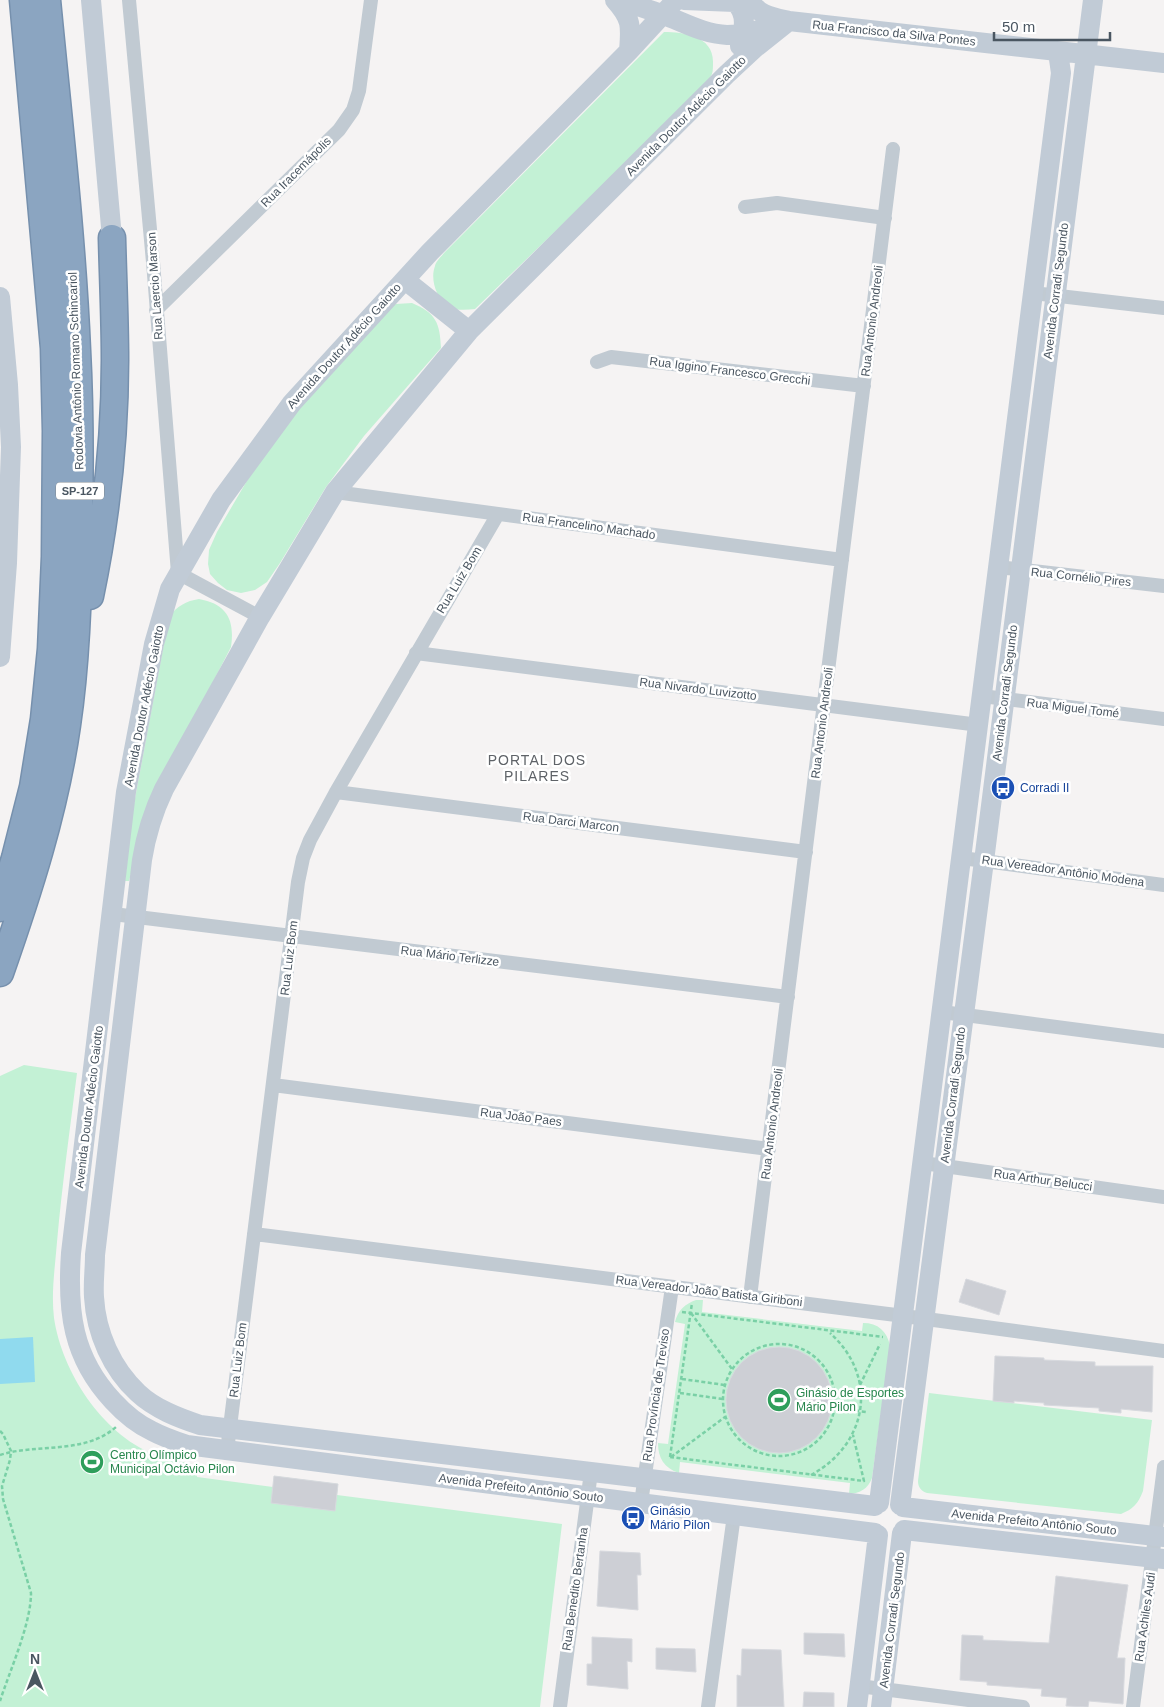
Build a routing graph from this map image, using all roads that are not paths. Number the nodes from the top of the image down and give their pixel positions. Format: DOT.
graph roads {
  1 [pos="23,0"];
  2 [pos="47,0"];
  3 [pos="91,0"];
  4 [pos="129,0"];
  5 [pos="371,0"];
  6 [pos="615,0"];
  7 [pos="620,0"];
  8 [pos="684,0"];
  9 [pos="1093,0"];
  10 [pos="740,1"];
  11 [pos="672,5"];
  12 [pos="789,22"];
  13 [pos="1090,26"];
  14 [pos="743,33"];
  15 [pos="629,51"];
  16 [pos="1056,52"];
  17 [pos="1087,55"];
  18 [pos="1164,63"];
  19 [pos="727,74"];
  20 [pos="894,149"];
  21 [pos="745,206"];
  22 [pos="885,218"];
  23 [pos="112,238"];
  24 [pos="405,280"];
  25 [pos="1033,293"];
  26 [pos="1056,296"];
  27 [pos="0,297"];
  28 [pos="1164,308"];
  29 [pos="156,310"];
  30 [pos="469,331"];
  31 [pos="598,362"];
  32 [pos="864,386"];
  33 [pos="5,442"];
  34 [pos="335,492"];
  35 [pos="498,514"];
  36 [pos="842,560"];
  37 [pos="998,567"];
  38 [pos="1020,570"];
  39 [pos="178,572"];
  40 [pos="1164,586"];
  41 [pos="260,617"];
  42 [pos="416,652"];
  43 [pos="0,653"];
  44 [pos="74,673"];
  45 [pos="982,696"];
  46 [pos="1004,699"];
  47 [pos="824,705"];
  48 [pos="1164,719"];
  49 [pos="979,725"];
  50 [pos="336,792"];
  51 [pos="806,852"];
  52 [pos="962,858"];
  53 [pos="984,861"];
  54 [pos="1164,885"];
  55 [pos="0,908"];
  56 [pos="113,914"];
  57 [pos="136,917"];
  58 [pos="292,936"];
  59 [pos="0,973"];
  60 [pos="788,997"];
  61 [pos="942,1012"];
  62 [pos="964,1015"];
  63 [pos="1164,1041"];
  64 [pos="273,1086"];
  65 [pos="768,1149"];
  66 [pos="923,1163"];
  67 [pos="944,1166"];
  68 [pos="1164,1197"];
  69 [pos="254,1234"];
  70 [pos="672,1286"];
  71 [pos="750,1296"];
  72 [pos="904,1316"];
  73 [pos="924,1318"];
  74 [pos="1164,1351"];
  75 [pos="229,1428"];
  76 [pos="227,1451"];
  77 [pos="1164,1467"];
  78 [pos="591,1472"];
  79 [pos="644,1478"];
  80 [pos="588,1497"];
  81 [pos="641,1504"];
  82 [pos="877,1505"];
  83 [pos="902,1506"];
  84 [pos="734,1515"];
  85 [pos="903,1531"];
  86 [pos="877,1534"];
  87 [pos="1160,1536"];
  88 [pos="1158,1559"];
  89 [pos="860,1686"];
  90 [pos="882,1698"];
  91 [pos="560,1707"];
  92 [pos="708,1707"];
  93 [pos="857,1707"];
  94 [pos="1023,1707"];
  95 [pos="1132,1707"];
  1 -- 55 [label="highway, Rodovia Antônio Romano Schincariol / SP-127"];
  2 -- 44 [label="highway, Rodovia Antônio Romano Schincariol / SP-127"];
  3 -- 23 [label="street"];
  4 -- 29 [label="street, Rua Laercio Marson"];
  5 -- 29 [label="street, Rua Iracemápolis"];
  6 -- 15 [label="street"];
  7 -- 11 [label="street"];
  8 -- 10 [label="street"];
  9 -- 13 [label="street, Avenida Corradi Segundo"];
  10 -- 12 [label="street, Rua Francisco da Silva Pontes"];
  10 -- 14 [label="street"];
  11 -- 14 [label="street"];
  11 -- 15 [label="street, Avenida Doutor Adécio Gaiotto"];
  12 -- 14 [label="street"];
  12 -- 16 [label="street, Rua Francisco da Silva Pontes"];
  12 -- 19 [label="street, Avenida Doutor Adécio Gaiotto"];
  13 -- 16 [label="street"];
  13 -- 17 [label="street, Avenida Corradi Segundo"];
  14 -- 19 [label="street"];
  15 -- 24 [label="street, Avenida Doutor Adécio Gaiotto"];
  16 -- 17 [label="street, Rua Francisco da Silva Pontes"];
  16 -- 25 [label="street, Avenida Corradi Segundo"];
  17 -- 18 [label="street, Rua Francisco da Silva Pontes"];
  17 -- 26 [label="street, Avenida Corradi Segundo"];
  19 -- 30 [label="street, Avenida Doutor Adécio Gaiotto"];
  20 -- 22 [label="street, Rua Antonio Andreoli"];
  21 -- 22 [label="street"];
  22 -- 32 [label="street, Rua Antonio Andreoli"];
  23 -- 44 [label="highway"];
  24 -- 30 [label="street"];
  24 -- 39 [label="street, Avenida Doutor Adécio Gaiotto"];
  25 -- 26 [label="street"];
  25 -- 37 [label="street, Avenida Corradi Segundo"];
  26 -- 28 [label="street"];
  26 -- 38 [label="street, Avenida Corradi Segundo"];
  27 -- 33 [label="street"];
  29 -- 39 [label="street, Rua Laercio Marson"];
  30 -- 34 [label="street, Avenida Doutor Adécio Gaiotto"];
  31 -- 32 [label="street, Rua Iggino Francesco Grecchi"];
  32 -- 36 [label="street, Rua Antonio Andreoli"];
  33 -- 43 [label="street"];
  34 -- 35 [label="street, Rua Francelino Machado"];
  34 -- 41 [label="street, Avenida Doutor Adécio Gaiotto"];
  35 -- 36 [label="street, Rua Francelino Machado"];
  35 -- 42 [label="street, Rua Luiz Bom"];
  36 -- 47 [label="street, Rua Antonio Andreoli"];
  37 -- 38 [label="street, Rua Cornélio Pires"];
  37 -- 45 [label="street, Avenida Corradi Segundo"];
  38 -- 40 [label="street, Rua Cornélio Pires"];
  38 -- 46 [label="street, Avenida Corradi Segundo"];
  39 -- 41 [label="street"];
  39 -- 56 [label="street, Avenida Doutor Adécio Gaiotto"];
  41 -- 57 [label="street, Avenida Doutor Adécio Gaiotto"];
  42 -- 47 [label="street, Rua Nivardo Luvizotto"];
  42 -- 50 [label="street, Rua Luiz Bom"];
  44 -- 59 [label="highway, Rodovia Antônio Romano Schincariol / SP-127"];
  45 -- 46 [label="street, Rua Miguel Tomé"];
  45 -- 49 [label="street, Avenida Corradi Segundo"];
  46 -- 48 [label="street, Rua Miguel Tomé"];
  46 -- 53 [label="street, Avenida Corradi Segundo"];
  47 -- 49 [label="street, Rua Nivardo Luvizotto"];
  47 -- 51 [label="street, Rua Antonio Andreoli"];
  49 -- 52 [label="street, Avenida Corradi Segundo"];
  50 -- 51 [label="street, Rua Darci Marcon"];
  50 -- 58 [label="street, Rua Luiz Bom"];
  51 -- 60 [label="street, Rua Antonio Andreoli"];
  52 -- 53 [label="street, Rua Vereador Antônio Modena"];
  52 -- 61 [label="street, Avenida Corradi Segundo"];
  53 -- 54 [label="street, Rua Vereador Antônio Modena"];
  53 -- 62 [label="street, Avenida Corradi Segundo"];
  56 -- 57 [label="street, Rua Mário Terlizze"];
  56 -- 76 [label="street, Avenida Doutor Adécio Gaiotto"];
  57 -- 58 [label="street, Rua Mário Terlizze"];
  57 -- 75 [label="street, Avenida Doutor Adécio Gaiotto"];
  58 -- 60 [label="street, Rua Mário Terlizze"];
  58 -- 64 [label="street, Rua Luiz Bom"];
  60 -- 65 [label="street, Rua Antonio Andreoli"];
  61 -- 62 [label="street"];
  61 -- 66 [label="street, Avenida Corradi Segundo"];
  62 -- 63 [label="street"];
  62 -- 67 [label="street, Avenida Corradi Segundo"];
  64 -- 65 [label="street, Rua João Paes"];
  64 -- 69 [label="street, Rua Luiz Bom"];
  65 -- 71 [label="street, Rua Antonio Andreoli"];
  66 -- 67 [label="street, Rua Arthur Belucci"];
  66 -- 72 [label="street, Avenida Corradi Segundo"];
  67 -- 68 [label="street, Rua Arthur Belucci"];
  67 -- 73 [label="street, Avenida Corradi Segundo"];
  69 -- 70 [label="street, Rua Vereador João Batista Giriboni"];
  69 -- 75 [label="street, Rua Luiz Bom"];
  70 -- 71 [label="street, Rua Vereador João Batista Giriboni"];
  70 -- 79 [label="street, Rua Província de Treviso"];
  71 -- 72 [label="street, Rua Vereador João Batista Giriboni"];
  72 -- 73 [label="street, Rua Vereador João Batista Giriboni"];
  72 -- 82 [label="street, Avenida Corradi Segundo"];
  73 -- 74 [label="street, Rua Vereador João Batista Giriboni"];
  73 -- 83 [label="street, Avenida Corradi Segundo"];
  75 -- 76 [label="street, Rua Luiz Bom"];
  75 -- 78 [label="street, Avenida Prefeito Antônio Souto"];
  76 -- 80 [label="street, Avenida Prefeito Antônio Souto"];
  77 -- 87 [label="street, Rua Achiles Audi"];
  78 -- 79 [label="street, Avenida Prefeito Antônio Souto"];
  78 -- 80 [label="street, Rua Benedito Bertanha"];
  79 -- 81 [label="street, Rua Província de Treviso"];
  79 -- 82 [label="street, Avenida Prefeito Antônio Souto"];
  80 -- 81 [label="street, Avenida Prefeito Antônio Souto"];
  80 -- 91 [label="street, Rua Benedito Bertanha"];
  81 -- 84 [label="street, Avenida Prefeito Antônio Souto"];
  82 -- 83 [label="street"];
  82 -- 86 [label="street"];
  83 -- 85 [label="street"];
  83 -- 87 [label="street, Avenida Prefeito Antônio Souto"];
  84 -- 86 [label="street, Avenida Prefeito Antônio Souto"];
  84 -- 92 [label="street"];
  85 -- 86 [label="street"];
  85 -- 88 [label="street, Avenida Prefeito Antônio Souto"];
  85 -- 90 [label="street, Avenida Corradi Segundo"];
  86 -- 89 [label="street, Avenida Corradi Segundo"];
  87 -- 88 [label="street, Rua Achiles Audi"];
  88 -- 95 [label="street, Rua Achiles Audi"];
  89 -- 90 [label="street"];
  89 -- 93 [label="street, Avenida Corradi Segundo"];
  90 -- 94 [label="street"];
}
